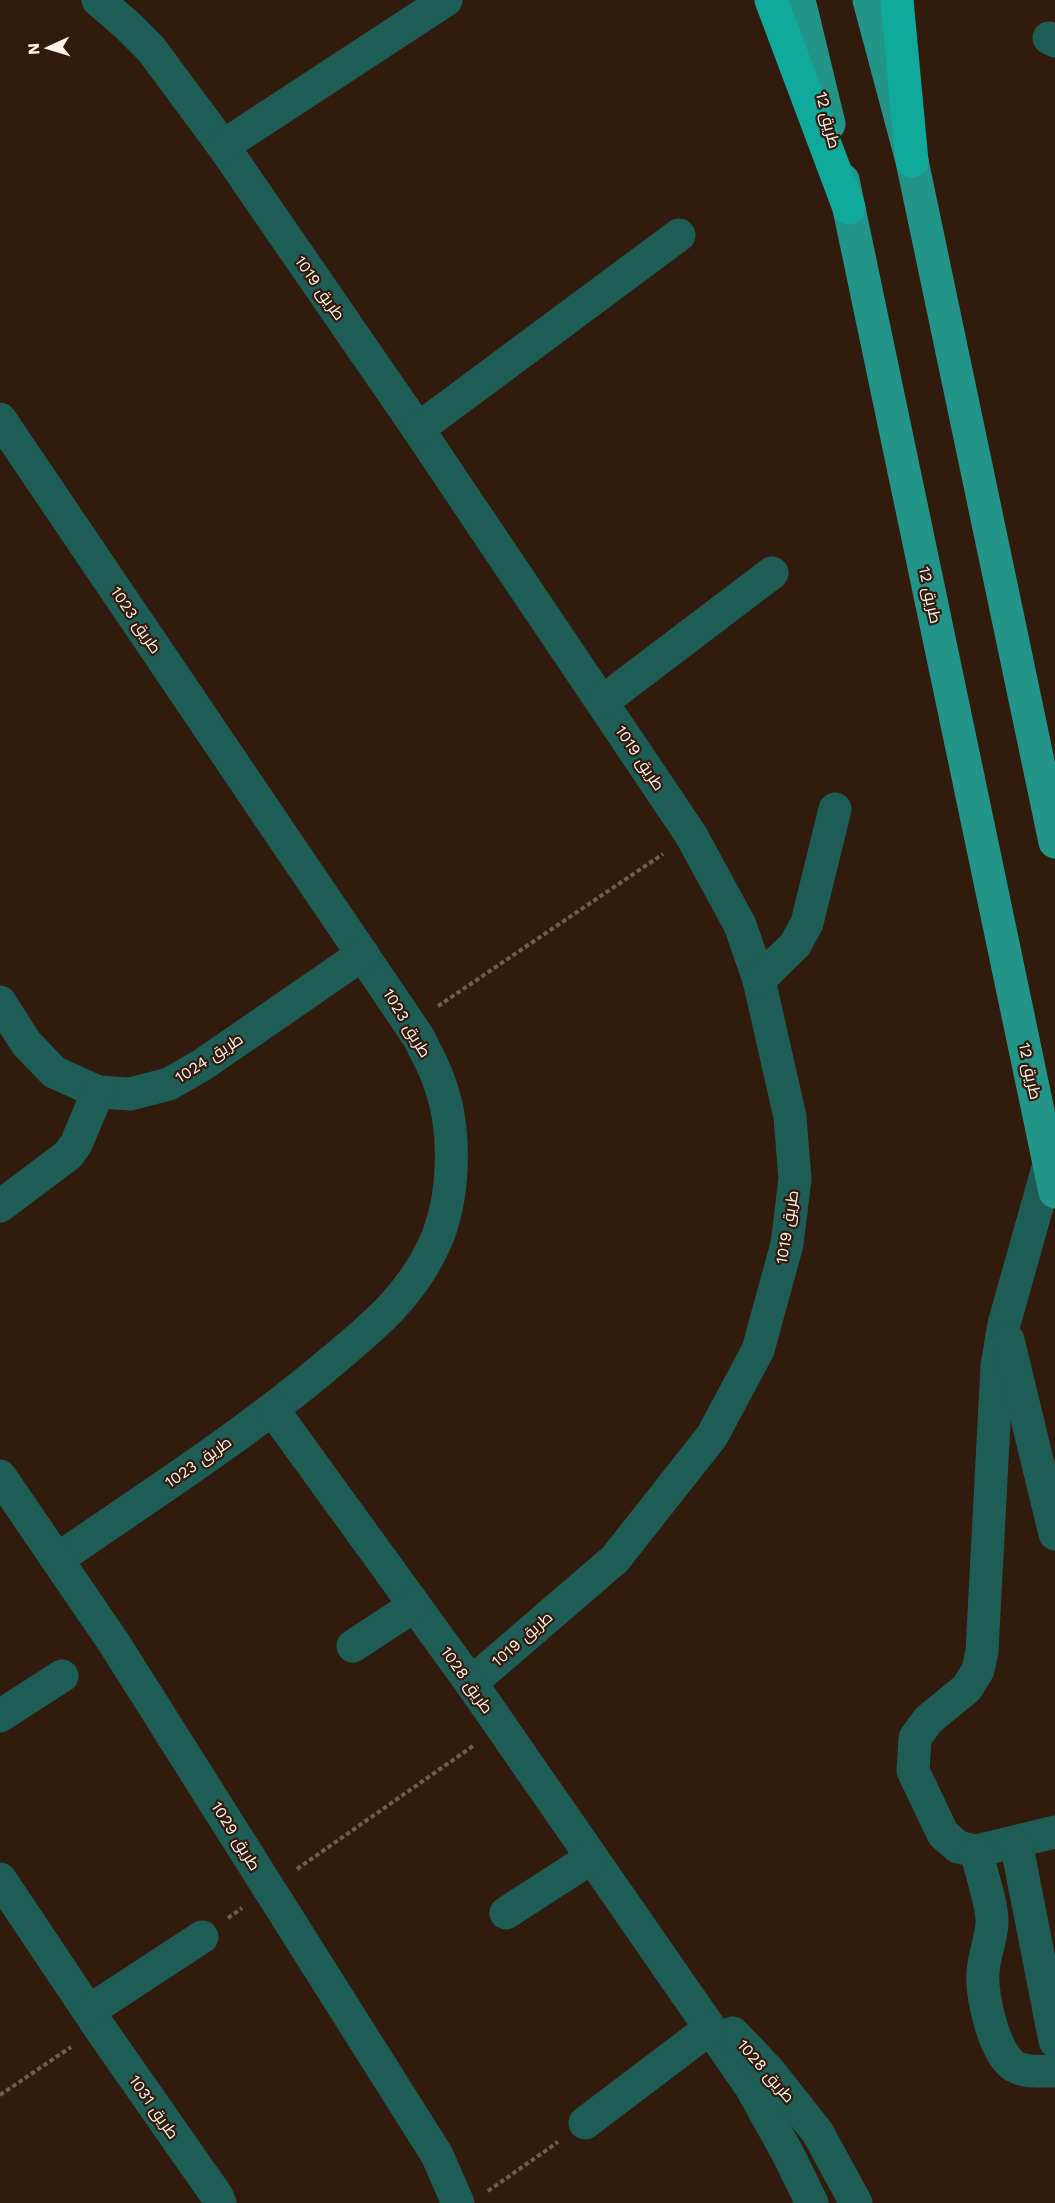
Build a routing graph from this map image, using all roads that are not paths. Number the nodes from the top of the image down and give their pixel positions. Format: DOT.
graph roads {
  1 [pos="98,0"];
  2 [pos="446,0"];
  3 [pos="771,0"];
  4 [pos="799,0"];
  5 [pos="868,0"];
  6 [pos="897,0"];
  7 [pos="223,146"];
  8 [pos="912,160"];
  9 [pos="849,208"];
  10 [pos="679,236"];
  11 [pos="0,419"];
  12 [pos="418,429"];
  13 [pos="772,573"];
  14 [pos="602,702"];
  15 [pos="835,809"];
  16 [pos="1055,842"];
  17 [pos="363,954"];
  18 [pos="759,980"];
  19 [pos="0,1002"];
  20 [pos="98,1092"];
  21 [pos="1052,1178"];
  22 [pos="0,1206"];
  23 [pos="1004,1324"];
  24 [pos="273,1410"];
  25 [pos="0,1476"];
  26 [pos="1055,1534"];
  27 [pos="58,1559"];
  28 [pos="414,1606"];
  29 [pos="353,1646"];
  30 [pos="62,1676"];
  31 [pos="471,1683"];
  32 [pos="0,1716"];
  33 [pos="1055,1832"];
  34 [pos="1016,1842"];
  35 [pos="976,1851"];
  36 [pos="591,1858"];
  37 [pos="0,1879"];
  38 [pos="506,1913"];
  39 [pos="202,1937"];
  40 [pos="657,1954"];
  41 [pos="94,2019"];
  42 [pos="709,2029"];
  43 [pos="1055,2042"];
  44 [pos="1055,2071"];
  45 [pos="585,2123"];
  46 [pos="788,2154"];
  47 [pos="469,2200"];
  48 [pos="220,2203"];
  49 [pos="798,2203"];
  50 [pos="812,2203"];
  51 [pos="856,2203"];
  1 -- 7 [label="street, طريق 1019"];
  2 -- 7 [label="street"];
  3 -- 9 [label="highway"];
  4 -- 9 [label="main road, طريق 12"];
  5 -- 8 [label="main road"];
  6 -- 8 [label="highway"];
  7 -- 12 [label="street, طريق 1019"];
  8 -- 16 [label="main road"];
  9 -- 21 [label="main road, طريق 12"];
  10 -- 12 [label="street"];
  11 -- 17 [label="street, طريق 1023"];
  12 -- 14 [label="street, طريق 1019"];
  13 -- 14 [label="street"];
  14 -- 18 [label="street, طريق 1019"];
  15 -- 18 [label="street"];
  17 -- 20 [label="street, طريق 1024"];
  17 -- 24 [label="street, طريق 1023"];
  18 -- 31 [label="street, طريق 1019"];
  19 -- 20 [label="street, طريق 1024"];
  20 -- 22 [label="street"];
  21 -- 23 [label="street"];
  23 -- 26 [label="street"];
  23 -- 35 [label="street"];
  24 -- 27 [label="street, طريق 1023"];
  24 -- 28 [label="street, طريق 1028"];
  25 -- 27 [label="street, طريق 1029"];
  27 -- 47 [label="street, طريق 1029"];
  28 -- 29 [label="street"];
  28 -- 31 [label="street, طريق 1028"];
  30 -- 32 [label="street"];
  31 -- 36 [label="street, طريق 1028"];
  33 -- 34 [label="street"];
  34 -- 35 [label="street"];
  34 -- 43 [label="street"];
  35 -- 44 [label="street"];
  36 -- 38 [label="street"];
  36 -- 40 [label="street, طريق 1028"];
  37 -- 41 [label="street, طريق 1031"];
  39 -- 41 [label="street"];
  40 -- 42 [label="street, طريق 1028"];
  40 -- 51 [label="street, طريق 1028"];
  41 -- 48 [label="street, طريق 1031"];
  42 -- 45 [label="street"];
  42 -- 46 [label="street, طريق 1028"];
  46 -- 49 [label="street"];
  46 -- 50 [label="street, طريق 1028"];
}
